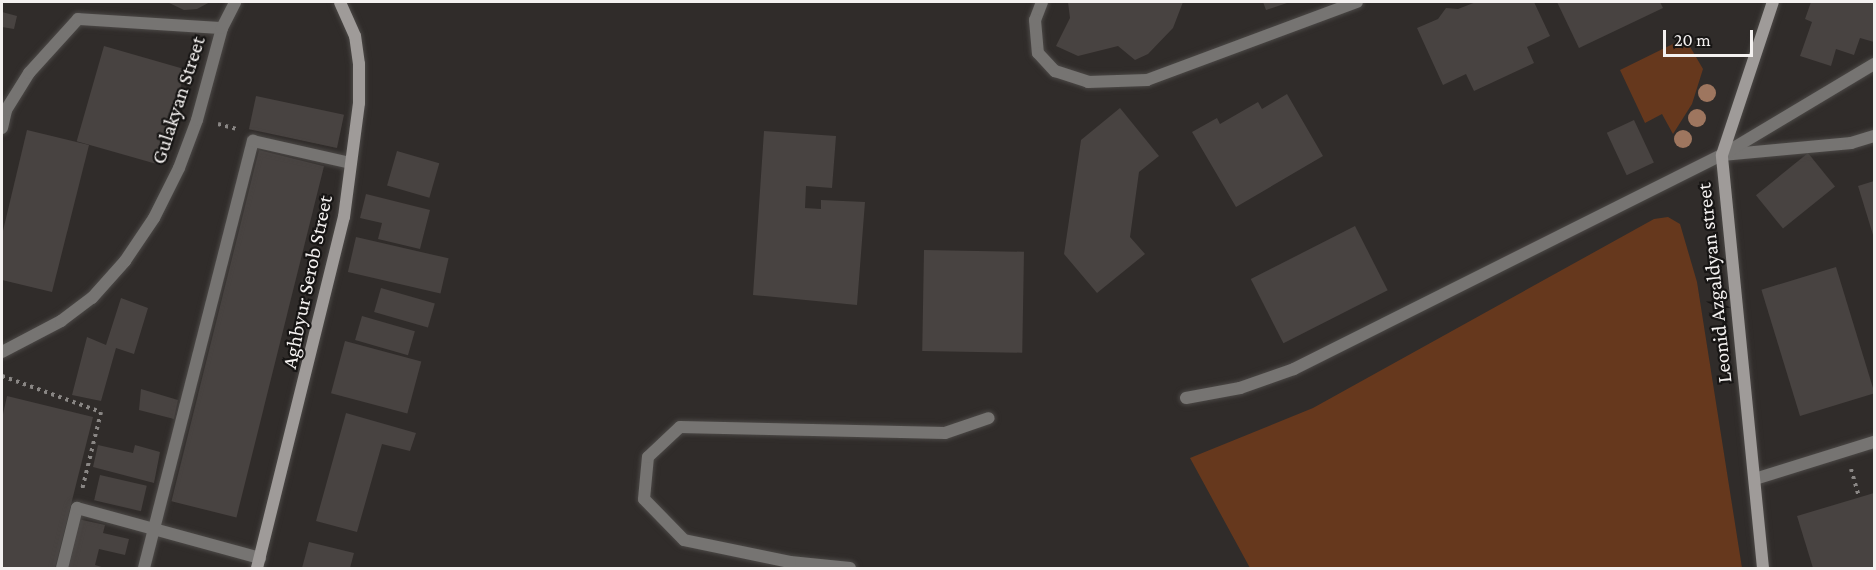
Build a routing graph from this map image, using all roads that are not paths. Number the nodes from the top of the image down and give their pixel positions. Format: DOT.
graph roads {
  1 [pos="235,2"];
  2 [pos="340,2"];
  3 [pos="1042,2"];
  4 [pos="1357,2"];
  5 [pos="1773,2"];
  6 [pos="222,28"];
  7 [pos="1875,64"];
  8 [pos="2,128"];
  9 [pos="1875,136"];
  10 [pos="1722,155"];
  11 [pos="351,163"];
  12 [pos="2,351"];
  13 [pos="1186,398"];
  14 [pos="989,418"];
  15 [pos="1875,442"];
  16 [pos="1755,478"];
  17 [pos="153,529"];
  18 [pos="259,563"];
  19 [pos="62,568"];
  20 [pos="144,568"];
  21 [pos="850,568"];
  22 [pos="1763,568"];
  1 -- 6 [label="street, Gulakyan Street"];
  2 -- 11 [label="street, Aghbyur Serob Street"];
  3 -- 4 [label="street"];
  5 -- 10 [label="street, Leonid Azgaldyan street"];
  6 -- 8 [label="street"];
  6 -- 12 [label="street, Gulakyan Street"];
  7 -- 10 [label="street"];
  9 -- 10 [label="street"];
  10 -- 13 [label="street"];
  10 -- 16 [label="street, Leonid Azgaldyan street"];
  11 -- 17 [label="street"];
  11 -- 18 [label="street, Aghbyur Serob Street"];
  14 -- 21 [label="street"];
  15 -- 16 [label="street"];
  16 -- 22 [label="street, Leonid Azgaldyan street"];
  17 -- 18 [label="street"];
  17 -- 19 [label="street"];
  17 -- 20 [label="street"];
}
